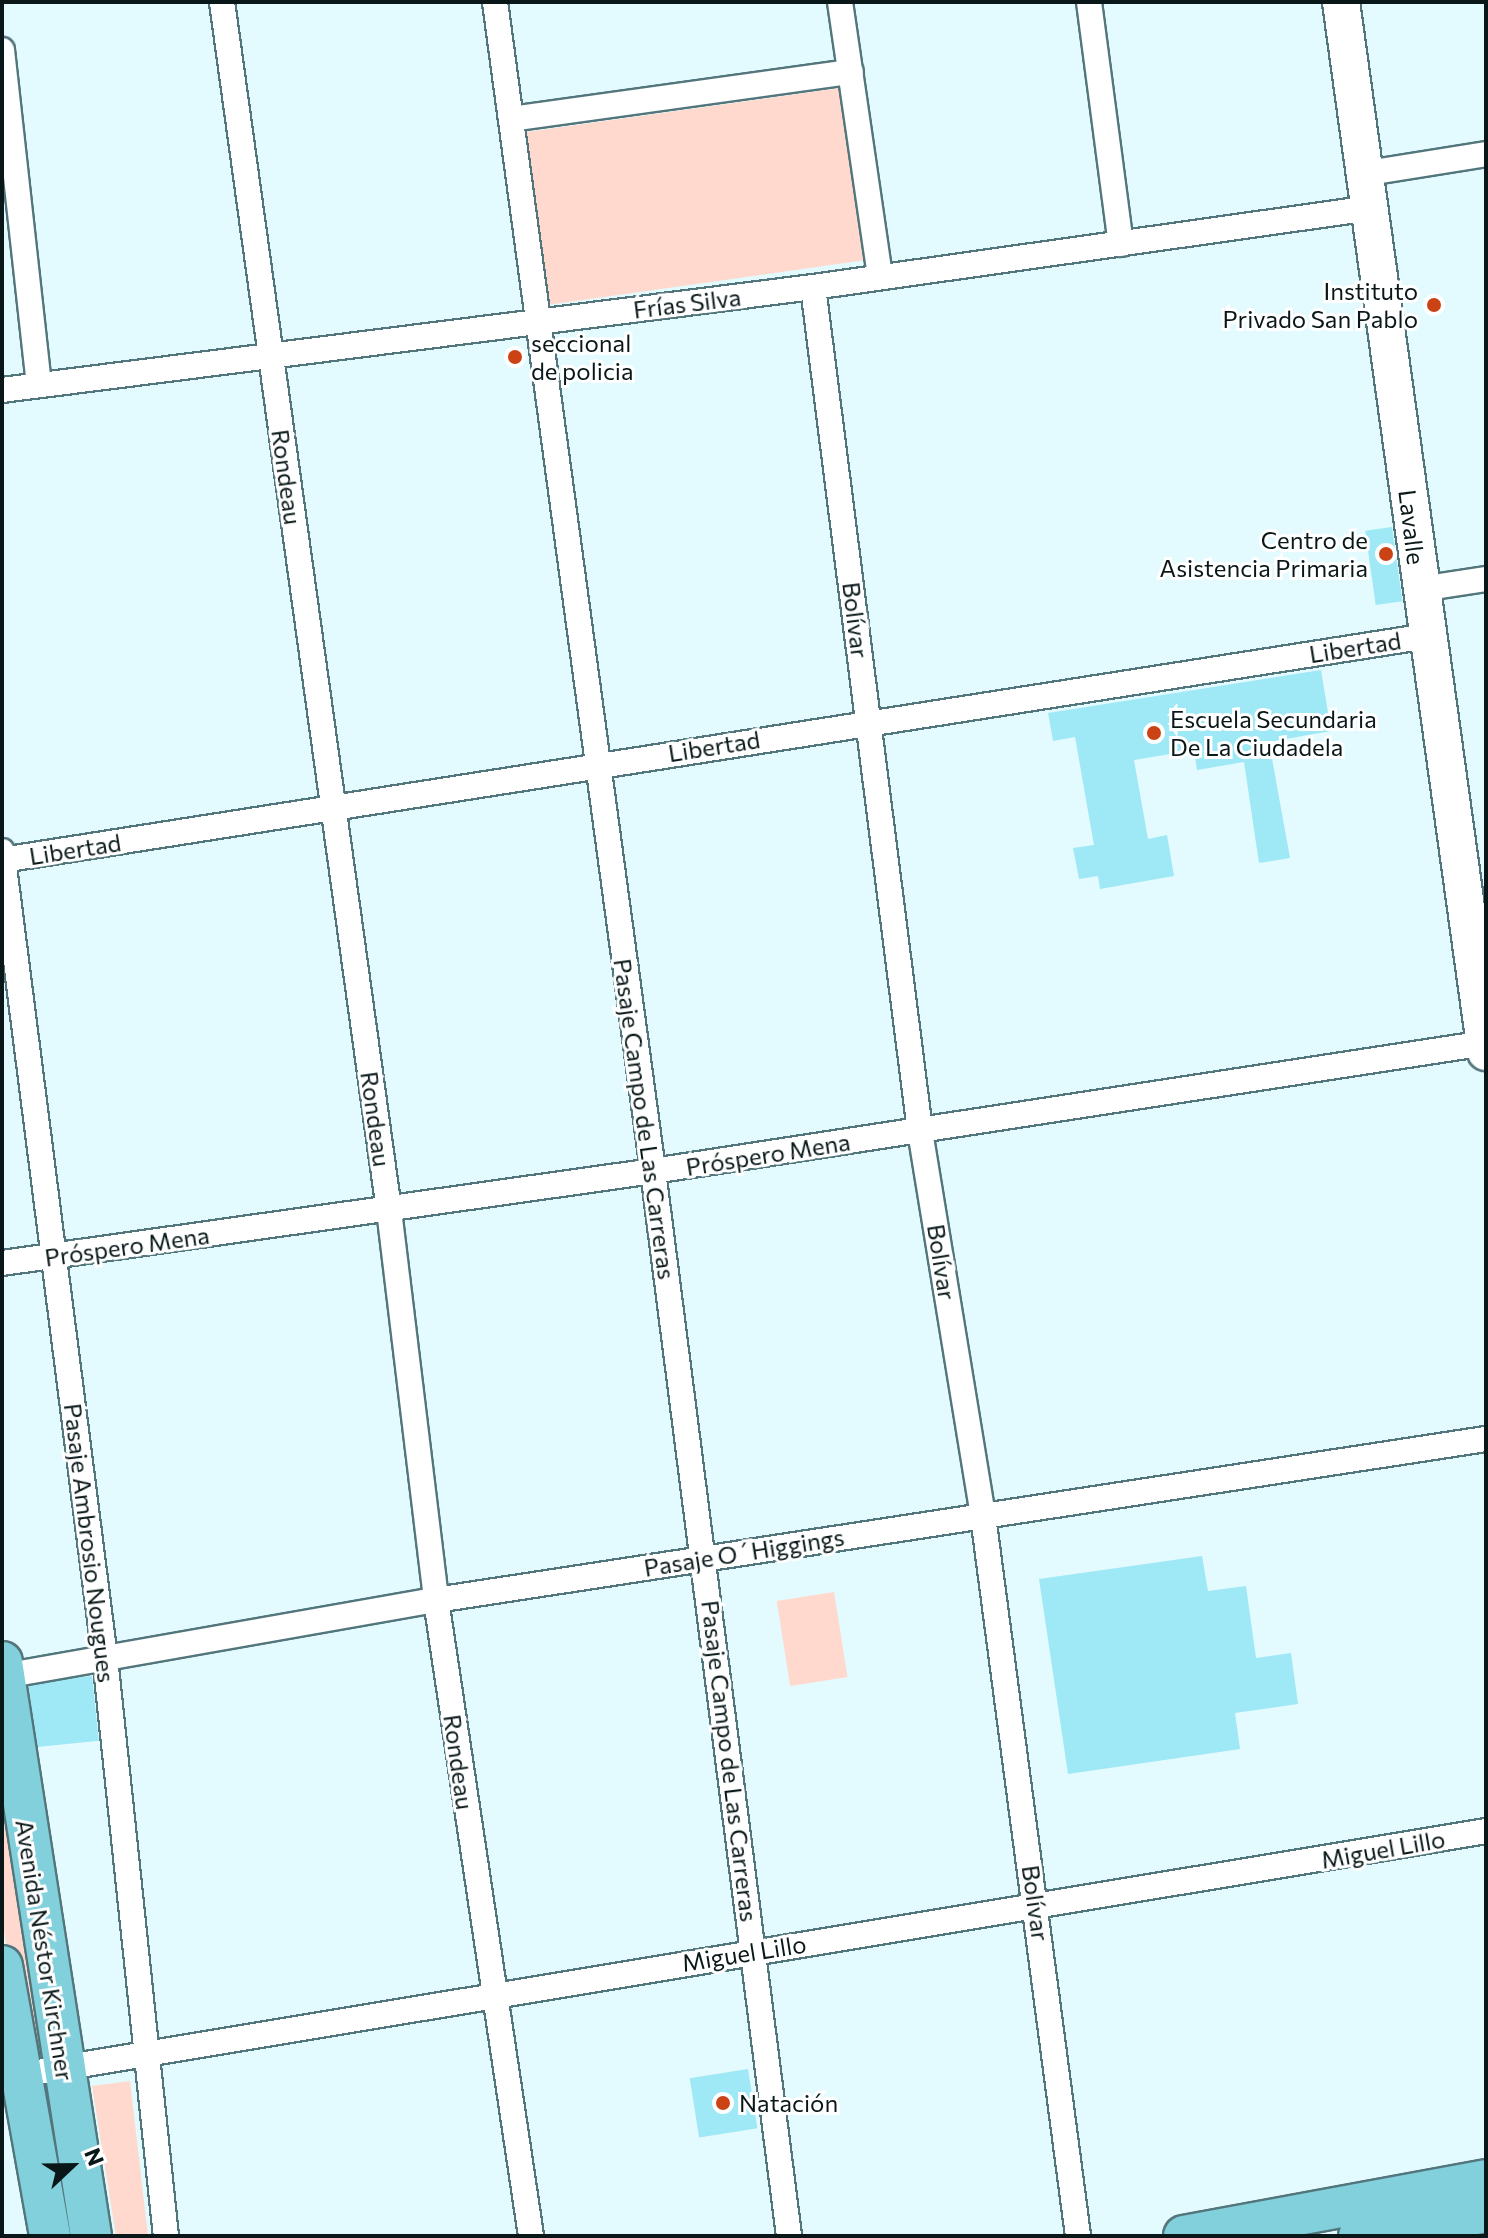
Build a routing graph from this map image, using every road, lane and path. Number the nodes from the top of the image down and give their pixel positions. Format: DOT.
graph roads {
  1 [pos="222,2"];
  2 [pos="495,2"];
  3 [pos="840,2"];
  4 [pos="1089,2"];
  5 [pos="1341,2"];
  6 [pos="2,50"];
  7 [pos="851,72"];
  8 [pos="511,119"];
  9 [pos="1486,154"];
  10 [pos="1368,173"];
  11 [pos="1371,208"];
  12 [pos="1121,244"];
  13 [pos="880,276"];
  14 [pos="813,287"];
  15 [pos="539,322"];
  16 [pos="271,358"];
  17 [pos="39,384"];
  18 [pos="2,390"];
  19 [pos="1486,579"];
  20 [pos="1420,589"];
  21 [pos="1427,636"];
  22 [pos="870,721"];
  23 [pos="596,764"];
  24 [pos="332,811"];
  25 [pos="2,851"];
  26 [pos="2,860"];
  27 [pos="1486,1046"];
  28 [pos="920,1131"];
  29 [pos="653,1171"];
  30 [pos="389,1210"];
  31 [pos="54,1256"];
  32 [pos="2,1263"];
  33 [pos="1486,1439"];
  34 [pos="983,1516"];
  35 [pos="703,1558"];
  36 [pos="436,1600"];
  37 [pos="105,1658"];
  38 [pos="3,1669"];
  39 [pos="1486,1831"];
  40 [pos="1037,1907"];
  41 [pos="754,1951"];
  42 [pos="2,1966"];
  43 [pos="491,1994"];
  44 [pos="149,2053"];
  45 [pos="62,2067"];
  46 [pos="11,2076"];
  47 [pos="1486,2180"];
  48 [pos="1486,2212"];
  49 [pos="50,2236"];
  50 [pos="91,2236"];
  51 [pos="166,2236"];
  52 [pos="531,2236"];
  53 [pos="789,2236"];
  54 [pos="1078,2236"];
  55 [pos="1184,2236"];
  56 [pos="1359,2236"];
  1 -- 16 [label="street, Rondeau"];
  2 -- 8 [label="street, Pasaje Campo de Las Carreras"];
  3 -- 7 [label="street"];
  4 -- 12 [label="street"];
  5 -- 10 [label="street, Lavalle"];
  6 -- 17 [label="street"];
  7 -- 8 [label="street"];
  7 -- 13 [label="street"];
  8 -- 15 [label="street, Pasaje Campo de Las Carreras"];
  9 -- 10 [label="street"];
  10 -- 11 [label="street, Lavalle"];
  11 -- 12 [label="street, Frías Silva"];
  11 -- 20 [label="street, Lavalle"];
  12 -- 13 [label="street, Frías Silva"];
  13 -- 14 [label="street, Frías Silva"];
  14 -- 15 [label="street, Frías Silva"];
  14 -- 22 [label="street, Bolívar"];
  15 -- 16 [label="street, Frías Silva"];
  15 -- 23 [label="street, Pasaje Campo de Las Carreras"];
  16 -- 17 [label="street, Frías Silva"];
  16 -- 24 [label="street, Rondeau"];
  17 -- 18 [label="street, Frías Silva"];
  19 -- 20 [label="street"];
  20 -- 21 [label="street, Lavalle"];
  21 -- 22 [label="street, Libertad"];
  21 -- 27 [label="street, Lavalle"];
  22 -- 23 [label="street, Libertad"];
  22 -- 28 [label="street, Bolívar"];
  23 -- 24 [label="street, Libertad"];
  23 -- 29 [label="street, Pasaje Campo de Las Carreras"];
  24 -- 26 [label="street, Libertad"];
  24 -- 30 [label="street, Rondeau"];
  25 -- 26 [label="street, Pasaje Ambrosio Nougues"];
  26 -- 31 [label="street, Pasaje Ambrosio Nougues"];
  27 -- 28 [label="street, Próspero Mena"];
  28 -- 29 [label="street, Próspero Mena"];
  28 -- 34 [label="street, Bolívar"];
  29 -- 30 [label="street, Próspero Mena"];
  29 -- 35 [label="street, Pasaje Campo de Las Carreras"];
  30 -- 31 [label="street, Próspero Mena"];
  30 -- 36 [label="street, Rondeau"];
  31 -- 32 [label="street, Próspero Mena"];
  31 -- 37 [label="street, Pasaje Ambrosio Nougues"];
  33 -- 34 [label="street, Pasaje O´Higgings"];
  34 -- 35 [label="street, Pasaje O´Higgings"];
  34 -- 40 [label="street, Bolívar"];
  35 -- 36 [label="street, Pasaje O´Higgings"];
  35 -- 41 [label="street, Pasaje Campo de Las Carreras"];
  36 -- 37 [label="street, Pasaje O´Higgings"];
  36 -- 43 [label="street, Rondeau"];
  37 -- 38 [label="street, Pasaje O´Higgings"];
  37 -- 44 [label="street, Pasaje Ambrosio Nougues"];
  38 -- 45 [label="main road, Avenida Néstor Kirchner"];
  39 -- 40 [label="street, Miguel Lillo"];
  40 -- 41 [label="street, Miguel Lillo"];
  40 -- 54 [label="street, Bolívar"];
  41 -- 43 [label="street, Miguel Lillo"];
  41 -- 53 [label="street, Pasaje Campo de Las Carreras"];
  42 -- 46 [label="main road, Avenida Néstor Kirchner"];
  43 -- 44 [label="street, Miguel Lillo"];
  43 -- 52 [label="street, Rondeau"];
  44 -- 45 [label="street, Miguel Lillo"];
  44 -- 51 [label="street, Pasaje Ambrosio Nougues"];
  45 -- 46 [label="street, Miguel Lillo"];
  45 -- 50 [label="main road, Avenida Néstor Kirchner"];
  46 -- 49 [label="main road, Avenida Néstor Kirchner"];
  47 -- 55 [label="main road"];
  48 -- 56 [label="main road"];
}
